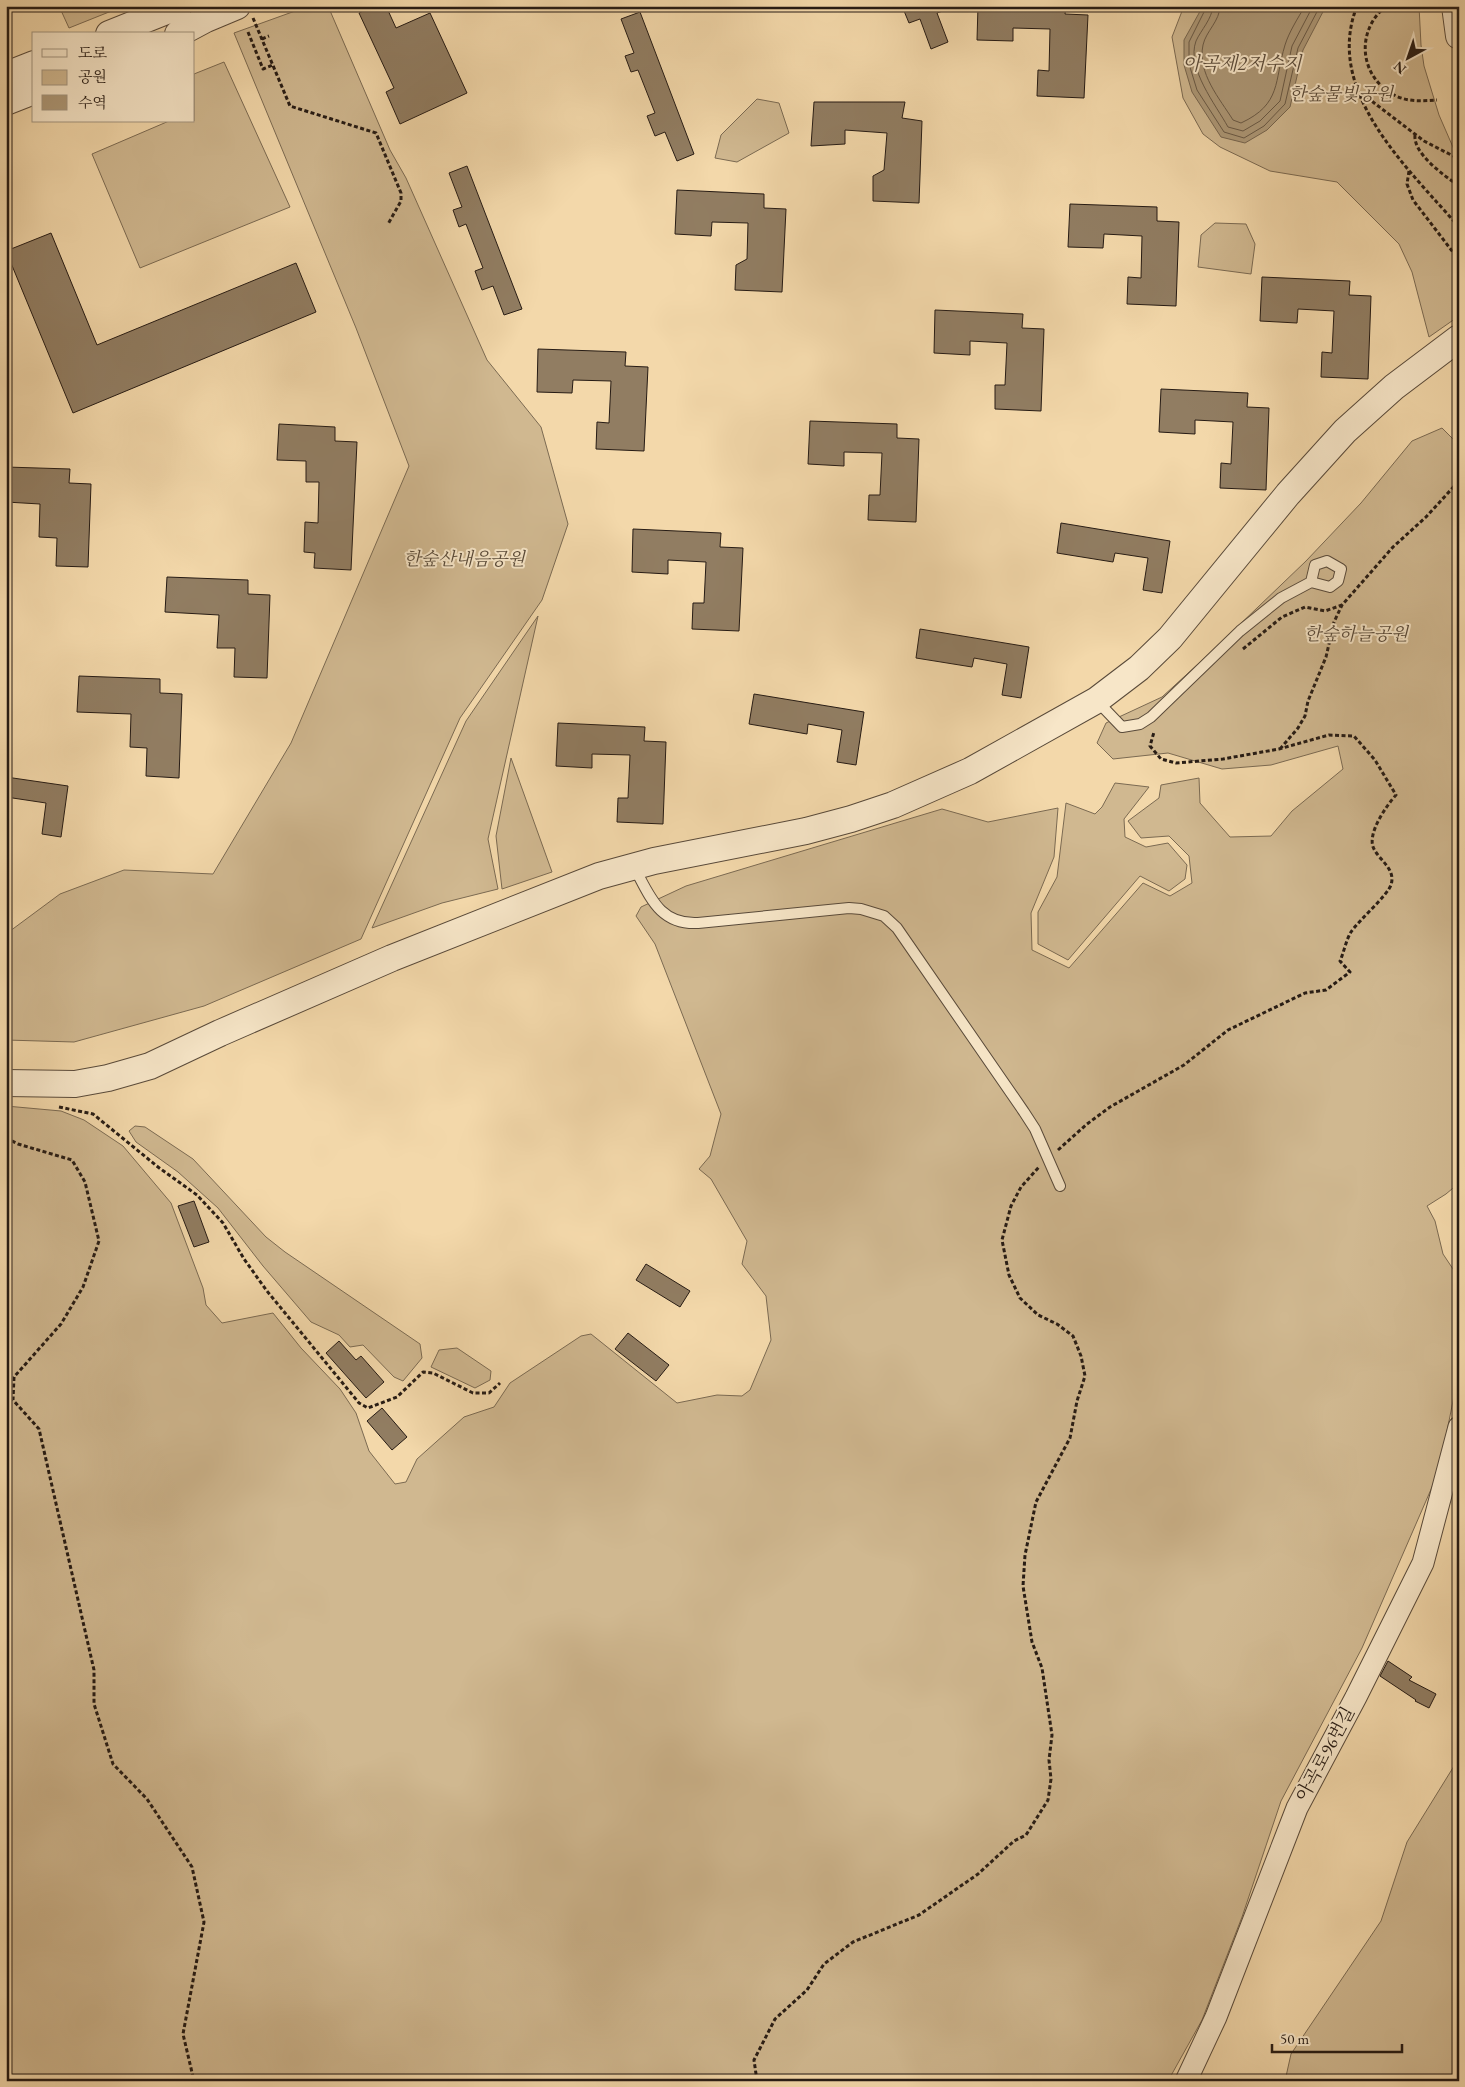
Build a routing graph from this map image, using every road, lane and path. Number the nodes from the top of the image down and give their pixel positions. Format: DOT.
graph roads {
  1 [pos="179,6"];
  2 [pos="1357,6"];
  3 [pos="1386,6"];
  4 [pos="1455,6"];
  5 [pos="244,10"];
  6 [pos="115,32"];
  7 [pos="182,32"];
  8 [pos="248,32"];
  9 [pos="270,36"];
  10 [pos="1459,36"];
  11 [pos="262,39"];
  12 [pos="32,65"];
  13 [pos="273,65"];
  14 [pos="6,75"];
  15 [pos="32,92"];
  16 [pos="1360,97"];
  17 [pos="1437,100"];
  18 [pos="6,102"];
  19 [pos="1415,135"];
  20 [pos="1459,159"];
  21 [pos="1409,171"];
  22 [pos="1459,186"];
  23 [pos="388,224"];
  24 [pos="1459,227"];
  25 [pos="1459,260"];
  26 [pos="1459,338"];
  27 [pos="1459,481"];
  28 [pos="1310,582"];
  29 [pos="1342,605"];
  30 [pos="1238,653"];
  31 [pos="1097,700"];
  32 [pos="1159,726"];
  33 [pos="1279,749"];
  34 [pos="634,866"];
  35 [pos="6,1083"];
  36 [pos="51,1105"];
  37 [pos="6,1138"];
  38 [pos="1048,1159"];
  39 [pos="1060,1186"];
  40 [pos="500,1383"];
  41 [pos="1459,1427"];
  42 [pos="194,2081"];
  43 [pos="757,2081"];
  44 [pos="1186,2081"];
  1 -- 6 [label="street"];
  2 -- 16 [label="path"];
  3 -- 17 [label="path"];
  4 -- 10 [label="street"];
  5 -- 7 [label="street"];
  5 -- 11 [label="path"];
  8 -- 13 [label="path"];
  9 -- 11 [label="path"];
  11 -- 13 [label="path"];
  12 -- 14 [label="street"];
  13 -- 23 [label="path"];
  15 -- 18 [label="street"];
  16 -- 19 [label="path"];
  16 -- 21 [label="path"];
  19 -- 20 [label="path"];
  19 -- 22 [label="path"];
  21 -- 24 [label="path"];
  21 -- 25 [label="path"];
  26 -- 31 [label="street"];
  27 -- 29 [label="path"];
  28 -- 31 [label="lane"];
  29 -- 30 [label="path"];
  29 -- 33 [label="path"];
  31 -- 34 [label="street"];
  32 -- 33 [label="path"];
  33 -- 38 [label="path"];
  34 -- 35 [label="street"];
  34 -- 38 [label="lane"];
  36 -- 40 [label="path"];
  37 -- 42 [label="path"];
  38 -- 39 [label="lane"];
  38 -- 43 [label="path"];
  41 -- 44 [label="street, 아곡로96번길"];
}
